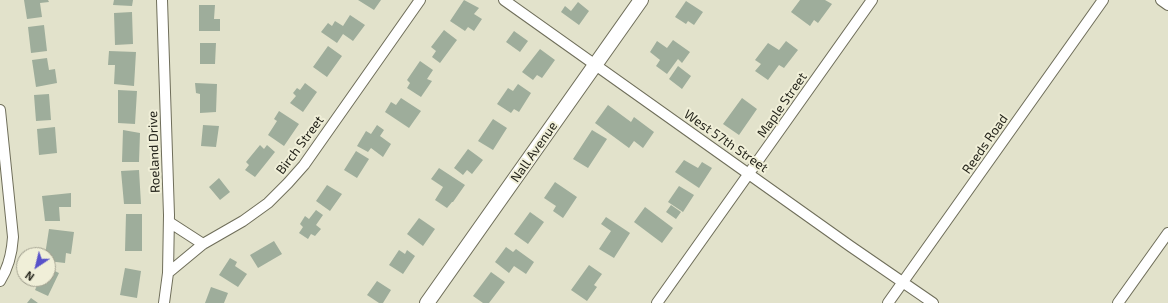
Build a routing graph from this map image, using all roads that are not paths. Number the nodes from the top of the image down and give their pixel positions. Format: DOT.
graph roads {
  1 [pos="162,0"];
  2 [pos="420,0"];
  3 [pos="504,0"];
  4 [pos="641,0"];
  5 [pos="872,0"];
  6 [pos="1103,0"];
  7 [pos="1161,0"];
  8 [pos="1168,5"];
  9 [pos="596,65"];
  10 [pos="0,110"];
  11 [pos="749,174"];
  12 [pos="169,222"];
  13 [pos="1168,233"];
  14 [pos="203,244"];
  15 [pos="168,273"];
  16 [pos="0,281"];
  17 [pos="903,282"];
  18 [pos="164,303"];
  19 [pos="428,303"];
  20 [pos="657,303"];
  21 [pos="888,303"];
  22 [pos="933,303"];
  23 [pos="1118,303"];
  1 -- 12 [label="street, Roeland Drive"];
  2 -- 14 [label="street, Birch Street"];
  3 -- 9 [label="street, West 57th Street"];
  4 -- 9 [label="street, Nall Avenue"];
  5 -- 11 [label="street, Maple Street"];
  6 -- 17 [label="street, Reeds Road"];
  7 -- 8 [label="street"];
  9 -- 11 [label="street, West 57th Street"];
  9 -- 19 [label="street, Nall Avenue"];
  10 -- 16 [label="street"];
  11 -- 17 [label="street, West 57th Street"];
  11 -- 20 [label="street, Maple Street"];
  12 -- 14 [label="street"];
  12 -- 15 [label="street, Roeland Drive"];
  13 -- 23 [label="street"];
  14 -- 15 [label="street, Birch Street"];
  15 -- 18 [label="street, Roeland Drive"];
  17 -- 21 [label="street, Reeds Road"];
  17 -- 22 [label="street, West 57th Street"];
}
